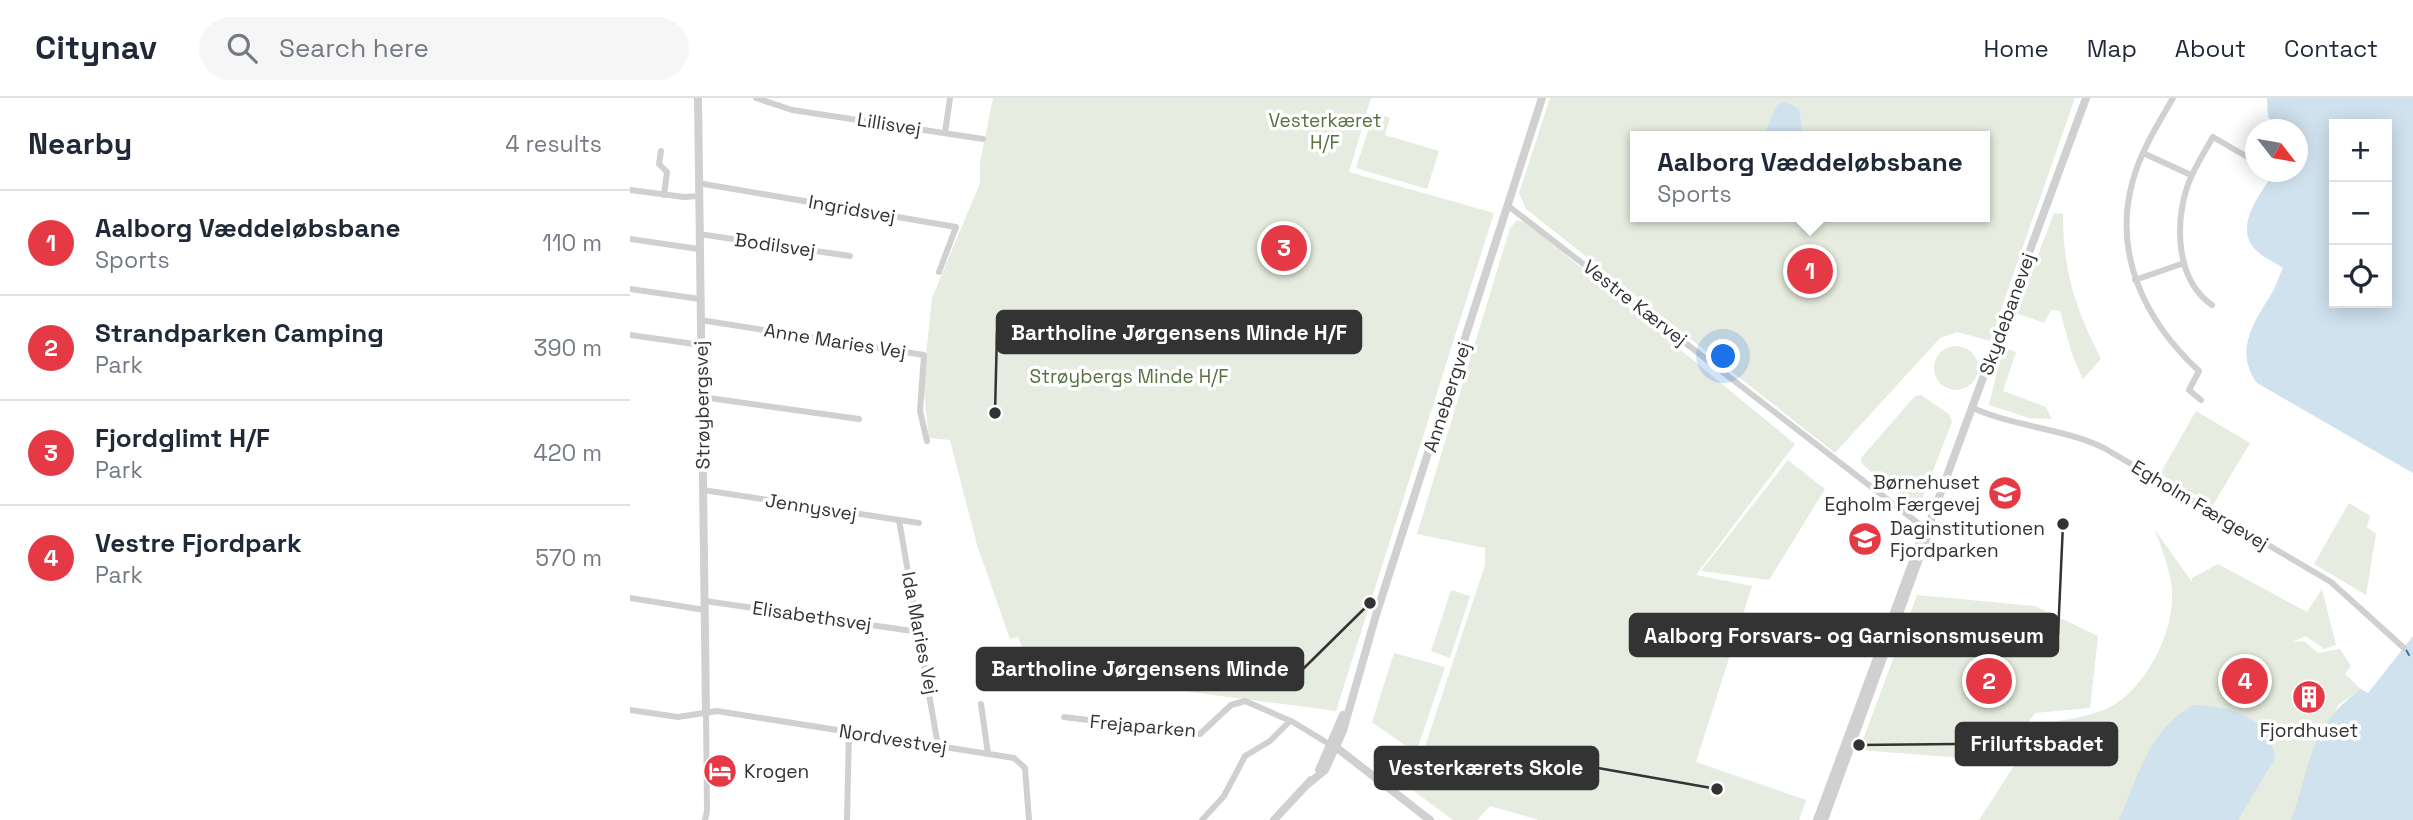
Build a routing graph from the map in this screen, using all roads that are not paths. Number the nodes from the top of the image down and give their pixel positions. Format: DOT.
graph roads {
  1 [pos="698,98"];
  2 [pos="756,98"];
  3 [pos="950,98"];
  4 [pos="1542,98"];
  5 [pos="2086,98"];
  6 [pos="2172,98"];
  7 [pos="945,133"];
  8 [pos="983,139"];
  9 [pos="661,151"];
  10 [pos="2143,153"];
  11 [pos="2245,156"];
  12 [pos="2191,175"];
  13 [pos="698,183"];
  14 [pos="630,190"];
  15 [pos="664,195"];
  16 [pos="699,196"];
  17 [pos="1507,205"];
  18 [pos="699,234"];
  19 [pos="630,239"];
  20 [pos="699,248"];
  21 [pos="850,256"];
  22 [pos="2184,263"];
  23 [pos="939,272"];
  24 [pos="2135,281"];
  25 [pos="630,289"];
  26 [pos="700,299"];
  27 [pos="2212,304"];
  28 [pos="701,320"];
  29 [pos="630,335"];
  30 [pos="701,345"];
  31 [pos="702,397"];
  32 [pos="2201,400"];
  33 [pos="1973,408"];
  34 [pos="859,419"];
  35 [pos="927,441"];
  36 [pos="703,490"];
  37 [pos="899,520"];
  38 [pos="919,523"];
  39 [pos="1927,530"];
  40 [pos="630,598"];
  41 [pos="705,605"];
  42 [pos="919,632"];
  43 [pos="2404,648"];
  44 [pos="981,704"];
  45 [pos="630,710"];
  46 [pos="706,713"];
  47 [pos="1064,717"];
  48 [pos="1289,722"];
  49 [pos="849,732"];
  50 [pos="938,746"];
  51 [pos="1334,747"];
  52 [pos="988,754"];
  53 [pos="705,820"];
  54 [pos="847,820"];
  55 [pos="1029,820"];
  56 [pos="1202,820"];
  57 [pos="1274,820"];
  58 [pos="1430,820"];
  59 [pos="1816,820"];
  60 [pos="1824,820"];
  1 -- 13 [label="street, Strøybergsvej"];
  2 -- 7 [label="street, Lillisvej"];
  3 -- 7 [label="street"];
  4 -- 17 [label="street, Annebergvej"];
  5 -- 33 [label="street, Skydebanevej"];
  6 -- 10 [label="street"];
  7 -- 8 [label="street, Lillisvej"];
  9 -- 15 [label="street"];
  10 -- 12 [label="street"];
  10 -- 24 [label="street"];
  11 -- 12 [label="street"];
  12 -- 22 [label="street"];
  13 -- 16 [label="street, Strøybergsvej"];
  13 -- 23 [label="street, Ingridsvej"];
  14 -- 15 [label="street"];
  15 -- 16 [label="street"];
  16 -- 18 [label="street, Strøybergsvej"];
  17 -- 39 [label="street, Vestre Kærvej"];
  17 -- 51 [label="street, Annebergvej"];
  18 -- 20 [label="street, Strøybergsvej"];
  18 -- 21 [label="street, Bodilsvej"];
  19 -- 20 [label="street"];
  20 -- 26 [label="street, Strøybergsvej"];
  22 -- 24 [label="street"];
  22 -- 27 [label="street"];
  24 -- 32 [label="street"];
  25 -- 26 [label="street"];
  26 -- 28 [label="street, Strøybergsvej"];
  28 -- 30 [label="street, Strøybergsvej"];
  28 -- 35 [label="street, Anne Maries Vej"];
  29 -- 30 [label="street"];
  30 -- 31 [label="street, Strøybergsvej"];
  31 -- 34 [label="street"];
  31 -- 36 [label="street, Strøybergsvej"];
  33 -- 39 [label="street, Skydebanevej"];
  33 -- 43 [label="street, Egholm Færgevej"];
  36 -- 37 [label="street, Jennysvej"];
  36 -- 41 [label="street, Strøybergsvej"];
  37 -- 38 [label="street, Jennysvej"];
  37 -- 42 [label="street, Ida Maries Vej"];
  39 -- 59 [label="street, Skydebanevej"];
  39 -- 60 [label="street, Skydebanevej"];
  40 -- 41 [label="street, Elisabethsvej"];
  41 -- 42 [label="street, Elisabethsvej"];
  41 -- 46 [label="street, Strøybergsvej"];
  42 -- 50 [label="street, Ida Maries Vej"];
  44 -- 52 [label="street"];
  45 -- 46 [label="street, Nordvestvej"];
  46 -- 49 [label="street, Nordvestvej"];
  46 -- 53 [label="street"];
  47 -- 48 [label="street, Frejaparken"];
  48 -- 51 [label="street, Frejaparken"];
  48 -- 56 [label="street"];
  49 -- 50 [label="street, Nordvestvej"];
  49 -- 54 [label="street"];
  50 -- 52 [label="street, Nordvestvej"];
  51 -- 57 [label="street, Annebergvej"];
  51 -- 58 [label="street"];
  52 -- 55 [label="street, Nordvestvej"];
}
